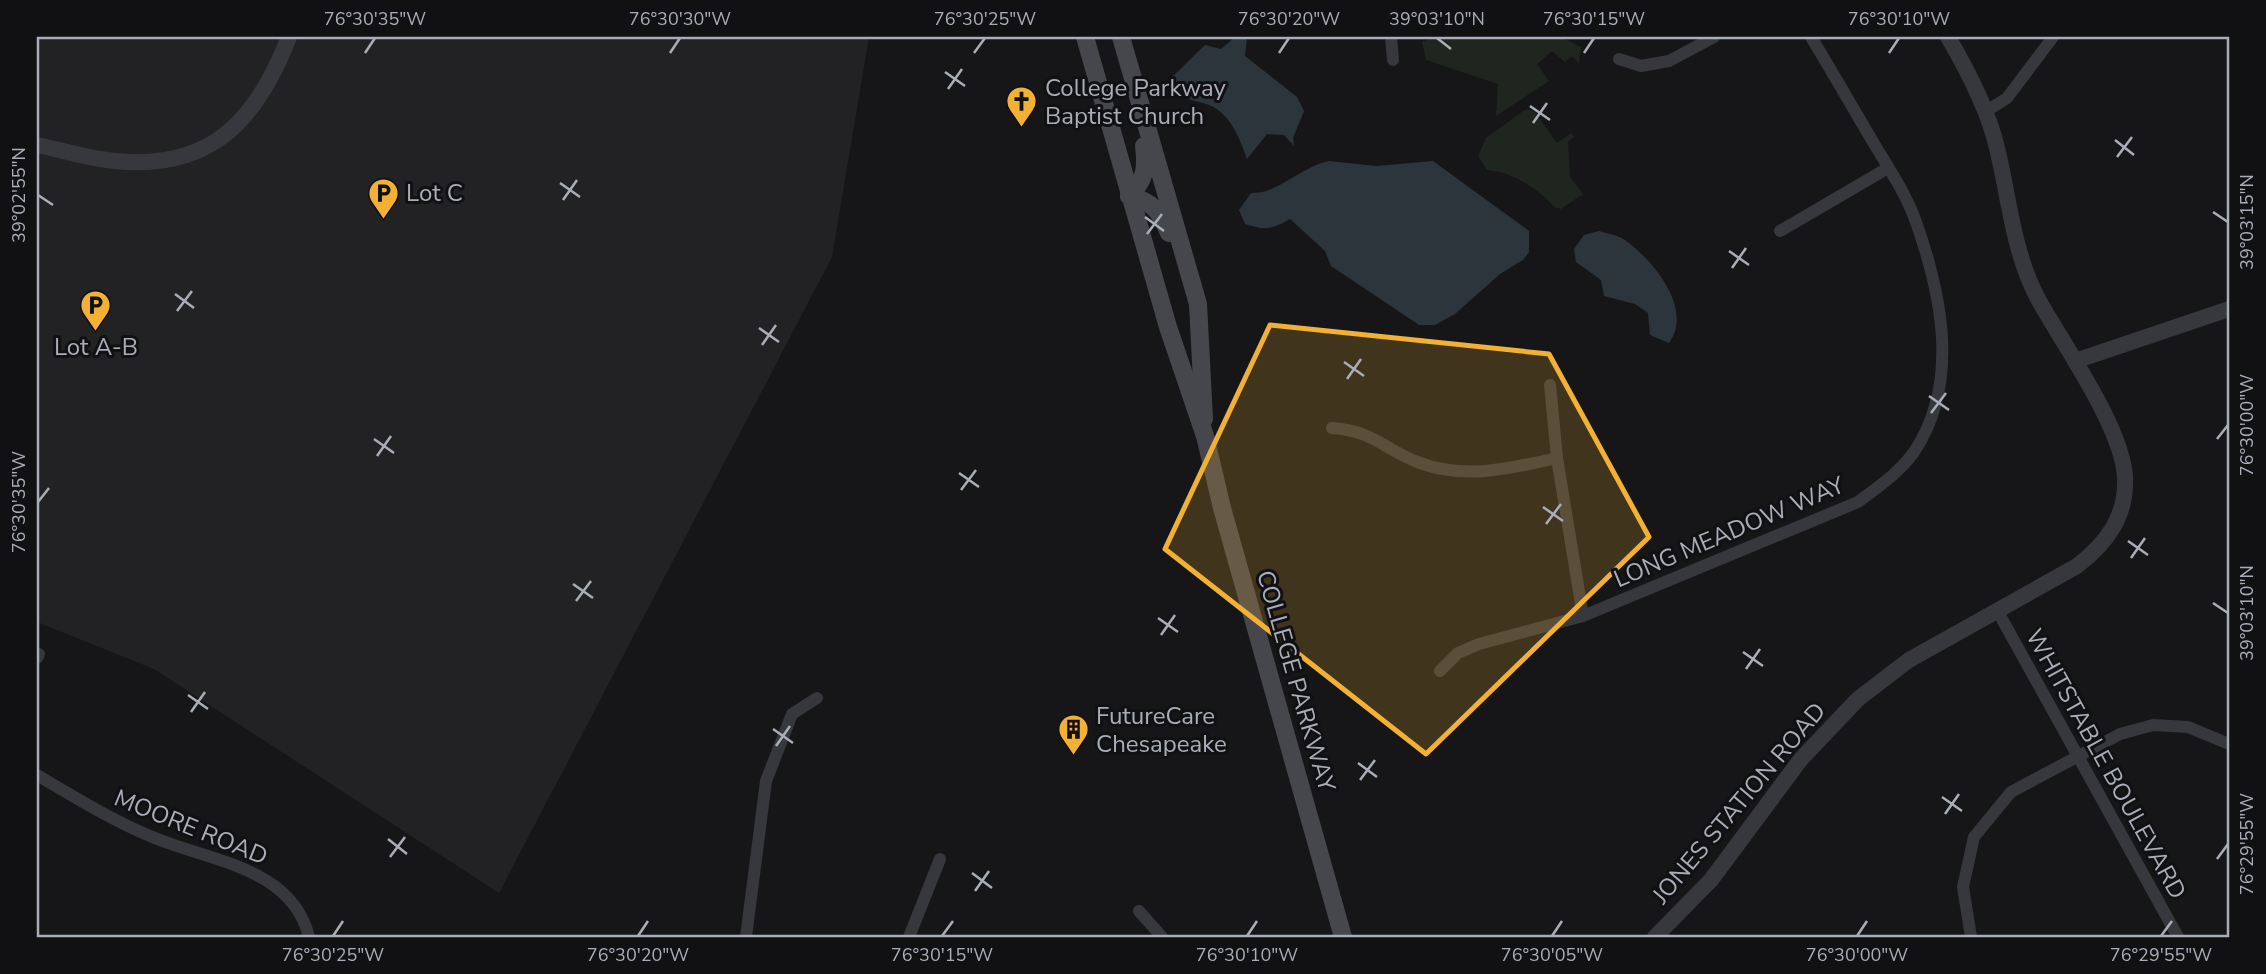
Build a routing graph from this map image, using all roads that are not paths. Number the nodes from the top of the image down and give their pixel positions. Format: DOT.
graph roads {
  1 [pos="289,37"];
  2 [pos="1085,37"];
  3 [pos="1121,37"];
  4 [pos="1391,37"];
  5 [pos="1714,37"];
  6 [pos="1811,37"];
  7 [pos="1948,37"];
  8 [pos="2053,37"];
  9 [pos="1619,59"];
  10 [pos="1393,60"];
  11 [pos="1138,95"];
  12 [pos="1985,112"];
  13 [pos="37,145"];
  14 [pos="1888,168"];
  15 [pos="1129,196"];
  16 [pos="1780,231"];
  17 [pos="1198,304"];
  18 [pos="2229,309"];
  19 [pos="2075,361"];
  20 [pos="1550,385"];
  21 [pos="1332,428"];
  22 [pos="1205,436"];
  23 [pos="1557,458"];
  24 [pos="1997,610"];
  25 [pos="1583,616"];
  26 [pos="1440,671"];
  27 [pos="817,698"];
  28 [pos="2229,744"];
  29 [pos="2077,757"];
  30 [pos="37,775"];
  31 [pos="940,859"];
  32 [pos="1139,911"];
  33 [pos="309,937"];
  34 [pos="746,937"];
  35 [pos="909,937"];
  36 [pos="1162,937"];
  37 [pos="1343,937"];
  38 [pos="1655,937"];
  39 [pos="1971,937"];
  40 [pos="2178,937"];
  1 -- 13 [label="street"];
  2 -- 15 [label="main road, COLLEGE PARKWAY"];
  3 -- 11 [label="main road, COLLEGE PARKWAY"];
  4 -- 10 [label="street"];
  5 -- 9 [label="street"];
  6 -- 14 [label="street, LONG MEADOW WAY"];
  7 -- 12 [label="street, JONES STATION ROAD"];
  8 -- 12 [label="street"];
  11 -- 15 [label="main road"];
  11 -- 17 [label="main road, COLLEGE PARKWAY"];
  12 -- 19 [label="street, JONES STATION ROAD"];
  14 -- 16 [label="street"];
  14 -- 25 [label="street, LONG MEADOW WAY"];
  15 -- 17 [label="main road"];
  15 -- 22 [label="main road, COLLEGE PARKWAY"];
  17 -- 22 [label="main road, COLLEGE PARKWAY"];
  18 -- 19 [label="street"];
  19 -- 24 [label="street, JONES STATION ROAD"];
  20 -- 23 [label="street"];
  21 -- 23 [label="street"];
  22 -- 37 [label="main road, COLLEGE PARKWAY"];
  23 -- 25 [label="street"];
  24 -- 29 [label="street, WHITSTABLE BOULEVARD"];
  24 -- 38 [label="street, JONES STATION ROAD"];
  25 -- 26 [label="street, LONG MEADOW WAY"];
  27 -- 34 [label="street"];
  28 -- 29 [label="street"];
  29 -- 39 [label="street"];
  29 -- 40 [label="street, WHITSTABLE BOULEVARD"];
  30 -- 33 [label="street, MOORE ROAD"];
  31 -- 35 [label="street"];
  32 -- 36 [label="street"];
}
